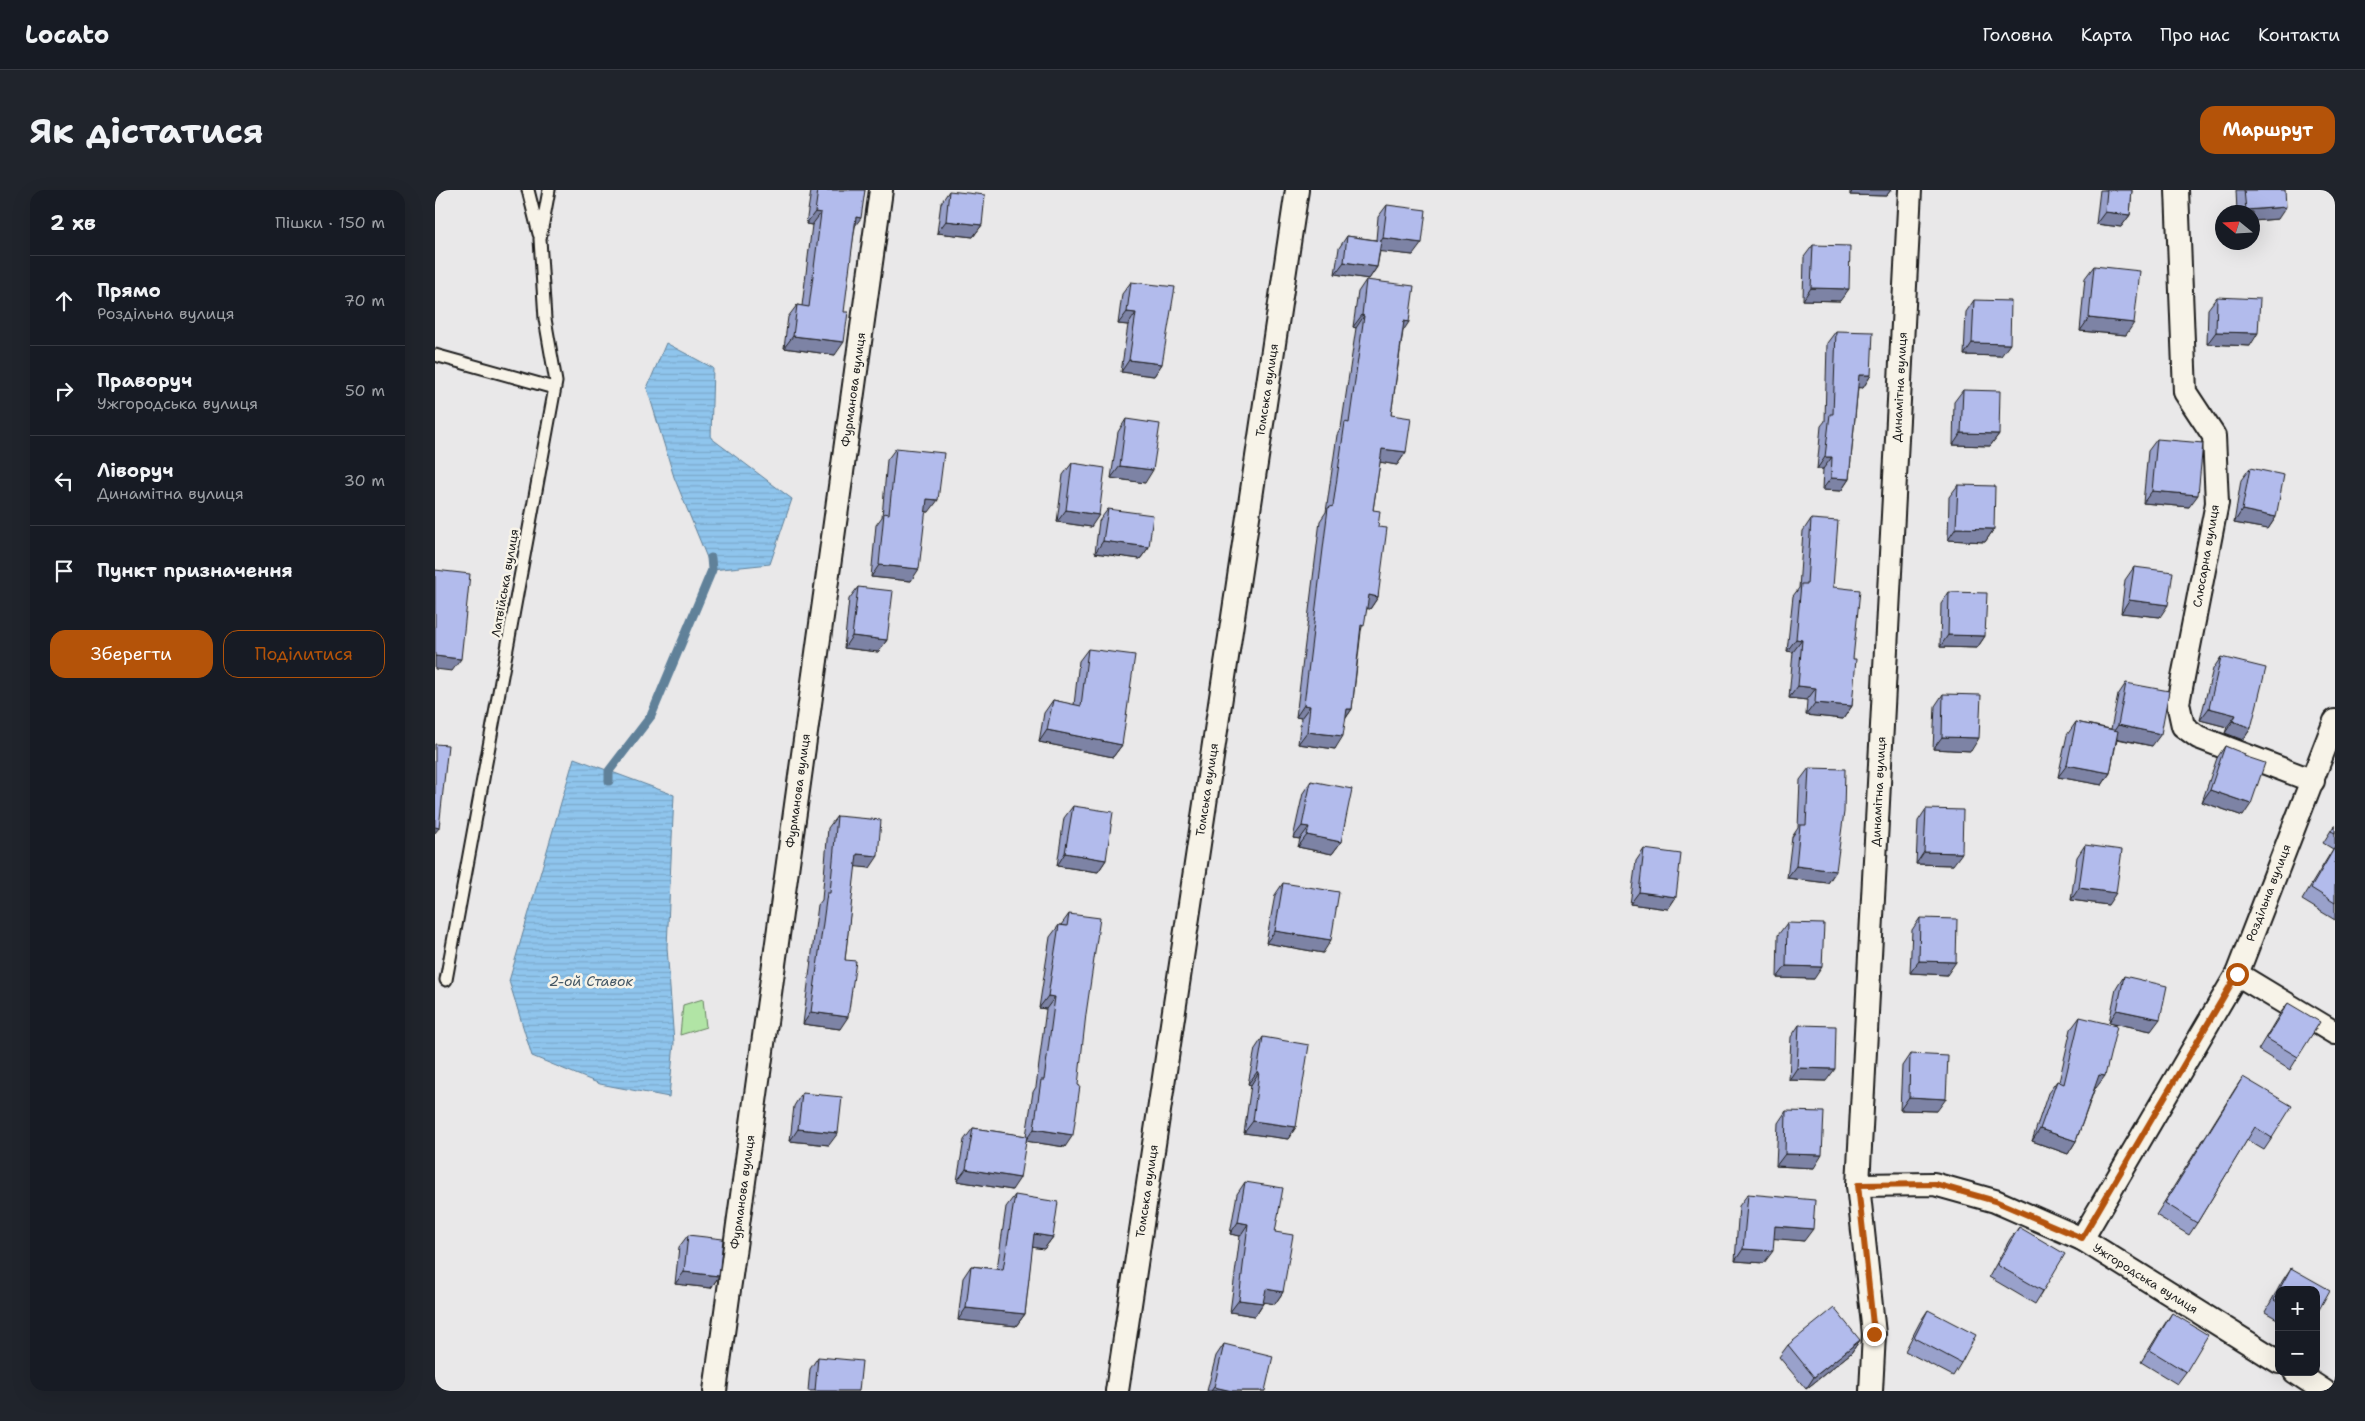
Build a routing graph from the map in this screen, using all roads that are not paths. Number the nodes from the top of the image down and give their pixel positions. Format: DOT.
graph roads {
  1 [pos="528,190"];
  2 [pos="549,190"];
  3 [pos="881,190"];
  4 [pos="1297,190"];
  5 [pos="1909,190"];
  6 [pos="2177,190"];
  7 [pos="541,239"];
  8 [pos="435,355"];
  9 [pos="554,388"];
  10 [pos="2335,721"];
  11 [pos="2313,781"];
  12 [pos="2237,974"];
  13 [pos="446,980"];
  14 [pos="2335,1033"];
  15 [pos="1858,1185"];
  16 [pos="2082,1238"];
  17 [pos="2275,1359"];
  18 [pos="2301,1376"];
  19 [pos="2335,1381"];
  20 [pos="715,1391"];
  21 [pos="1117,1391"];
  22 [pos="1871,1391"];
  23 [pos="2325,1391"];
  24 [pos="2329,1391"];
  1 -- 7 [label="lane"];
  2 -- 7 [label="lane, Латвiйська вулиця"];
  3 -- 20 [label="street, Фурманова вулиця"];
  4 -- 21 [label="street, Томська вулиця"];
  5 -- 15 [label="street, Динамітна вулиця"];
  6 -- 11 [label="street, Слюсарна вулиця"];
  7 -- 9 [label="lane, Латвiйська вулиця"];
  8 -- 9 [label="lane"];
  9 -- 13 [label="lane, Латвiйська вулиця"];
  10 -- 11 [label="street, Роздільна вулиця"];
  11 -- 12 [label="street, Роздільна вулиця"];
  12 -- 14 [label="street"];
  12 -- 16 [label="street, Роздільна вулиця"];
  15 -- 16 [label="street, Ужгородська вулиця"];
  15 -- 22 [label="street, Динамітна вулиця"];
  16 -- 17 [label="street, Ужгородська вулиця"];
  18 -- 23 [label="street"];
  19 -- 24 [label="street"];
}
